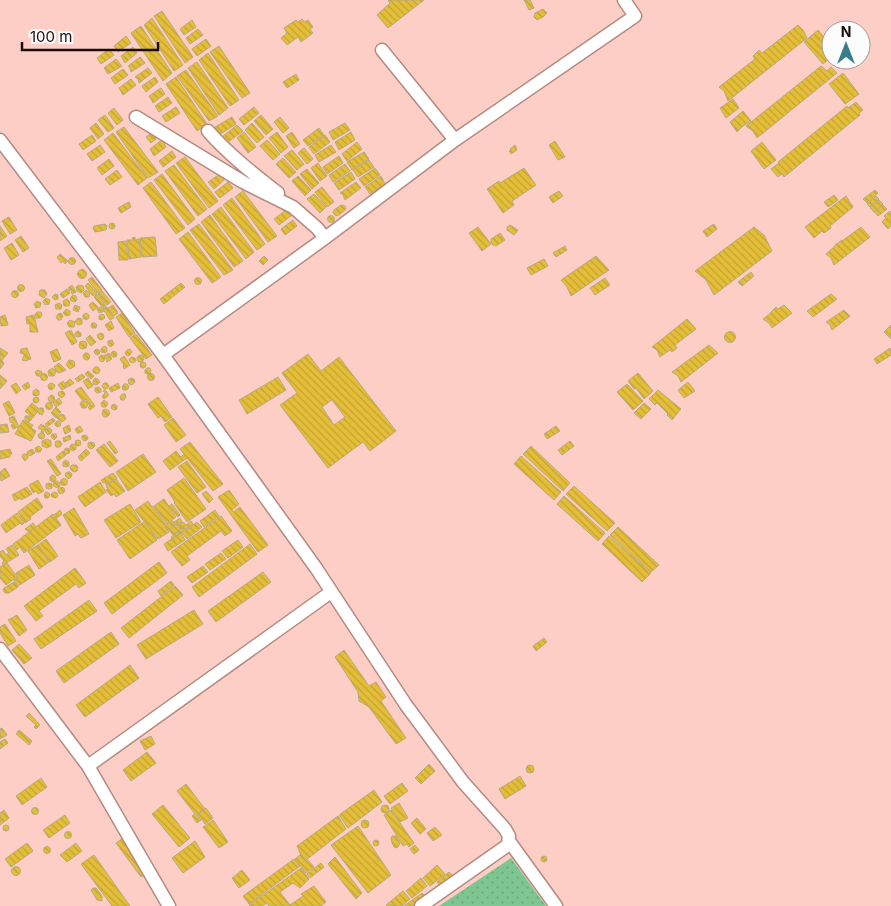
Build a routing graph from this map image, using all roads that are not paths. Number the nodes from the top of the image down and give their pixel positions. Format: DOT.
graph roads {
  1 [pos="624,0"];
  2 [pos="382,50"];
  3 [pos="136,117"];
  4 [pos="208,131"];
  5 [pos="455,140"];
  6 [pos="2,146"];
  7 [pos="293,206"];
  8 [pos="325,238"];
  9 [pos="163,355"];
  10 [pos="330,592"];
  11 [pos="0,649"];
  12 [pos="88,766"];
  13 [pos="509,841"];
  14 [pos="170,906"];
  15 [pos="420,906"];
  16 [pos="556,906"];
  1 -- 5 [label="street"];
  2 -- 5 [label="street"];
  3 -- 7 [label="street"];
  4 -- 7 [label="street"];
  5 -- 8 [label="street"];
  6 -- 9 [label="street"];
  7 -- 8 [label="street"];
  8 -- 9 [label="street"];
  9 -- 10 [label="street"];
  10 -- 12 [label="street"];
  10 -- 13 [label="street"];
  11 -- 12 [label="street"];
  12 -- 14 [label="street"];
  13 -- 15 [label="street"];
  13 -- 16 [label="street"];
}
